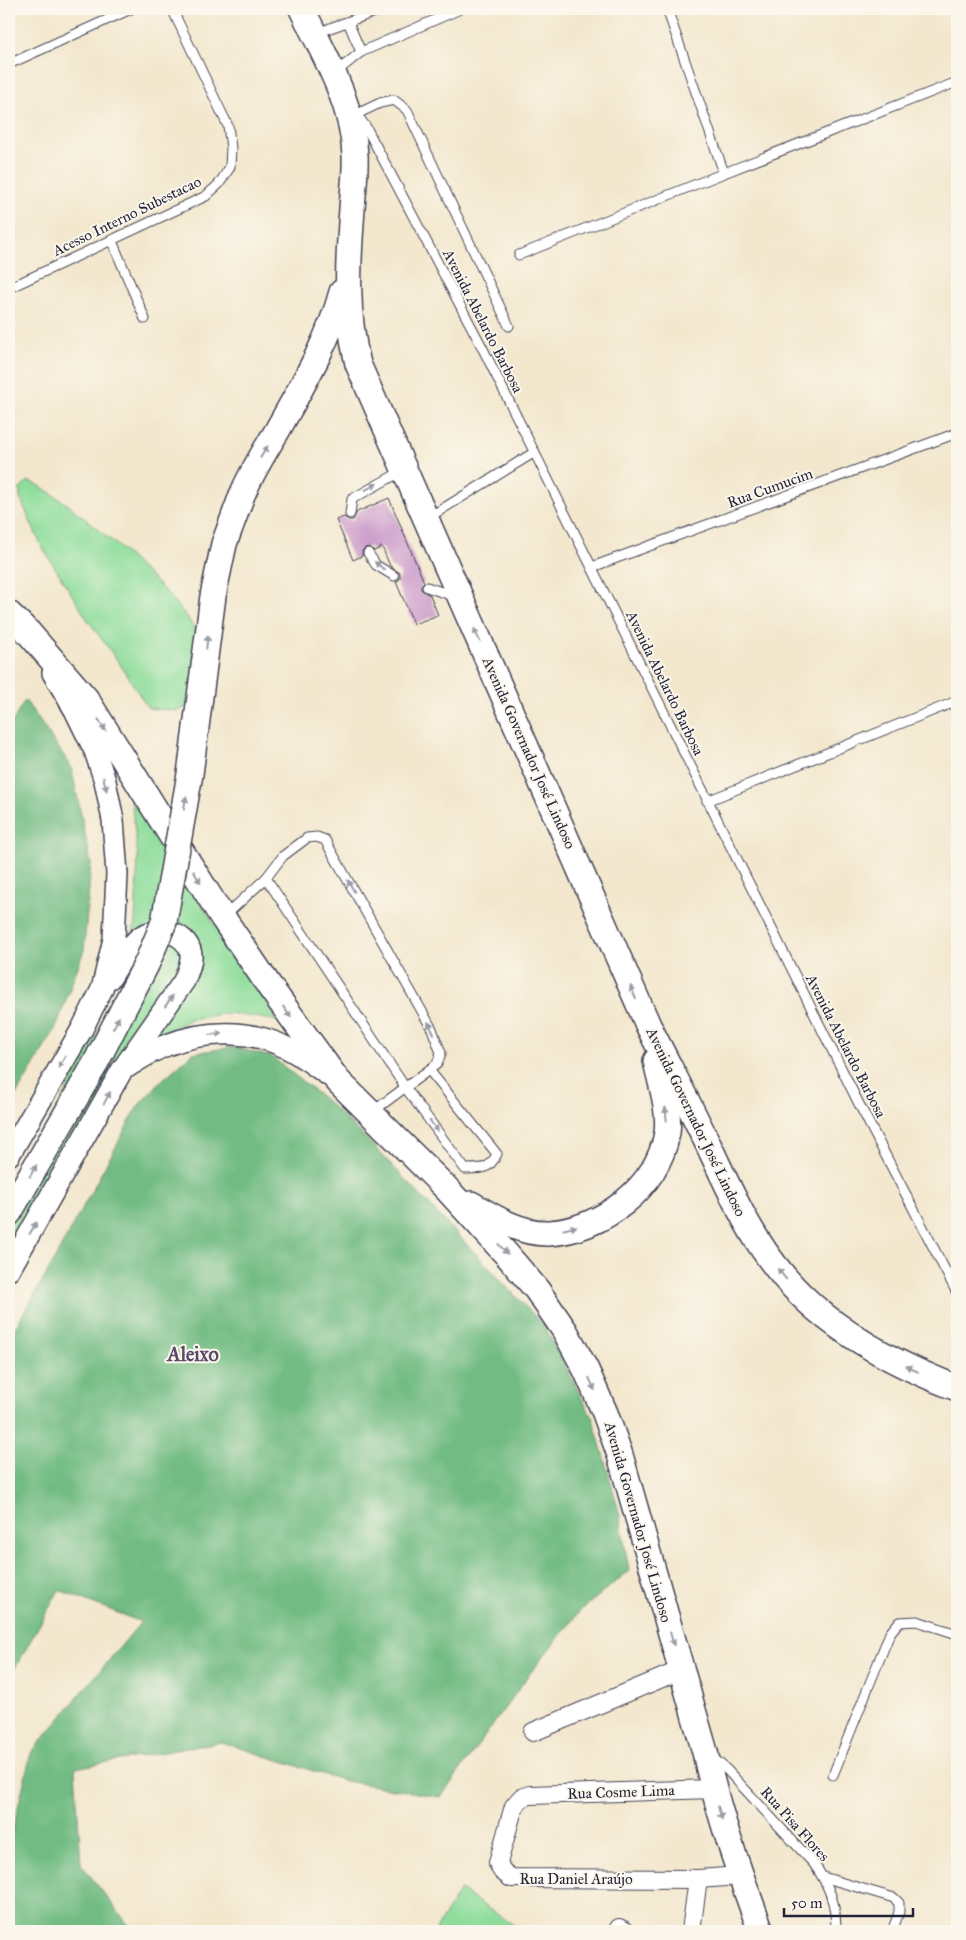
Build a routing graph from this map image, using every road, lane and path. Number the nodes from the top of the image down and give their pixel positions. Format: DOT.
graph roads {
  1 [pos="131,9"];
  2 [pos="172,9"];
  3 [pos="302,9"];
  4 [pos="383,9"];
  5 [pos="460,9"];
  6 [pos="667,9"];
  7 [pos="348,22"];
  8 [pos="315,35"];
  9 [pos="361,52"];
  10 [pos="9,64"];
  11 [pos="337,82"];
  12 [pos="957,82"];
  13 [pos="357,114"];
  14 [pos="724,172"];
  15 [pos="112,241"];
  16 [pos="520,255"];
  17 [pos="347,274"];
  18 [pos="9,288"];
  19 [pos="145,319"];
  20 [pos="509,326"];
  21 [pos="957,433"];
  22 [pos="535,452"];
  23 [pos="404,469"];
  24 [pos="350,514"];
  25 [pos="426,519"];
  26 [pos="368,553"];
  27 [pos="592,568"];
  28 [pos="394,576"];
  29 [pos="427,587"];
  30 [pos="461,599"];
  31 [pos="9,614"];
  32 [pos="28,632"];
  33 [pos="957,701"];
  34 [pos="707,800"];
  35 [pos="266,878"];
  36 [pos="223,918"];
  37 [pos="102,989"];
  38 [pos="648,1025"];
  39 [pos="122,1070"];
  40 [pos="429,1070"];
  41 [pos="338,1082"];
  42 [pos="405,1087"];
  43 [pos="370,1114"];
  44 [pos="9,1155"];
  45 [pos="446,1188"];
  46 [pos="9,1214"];
  47 [pos="9,1270"];
  48 [pos="957,1293"];
  49 [pos="957,1388"];
  50 [pos="957,1634"];
  51 [pos="681,1670"];
  52 [pos="533,1732"];
  53 [pos="705,1752"];
  54 [pos="833,1775"];
  55 [pos="713,1789"];
  56 [pos="530,1794"];
  57 [pos="740,1876"];
  58 [pos="823,1877"];
  59 [pos="698,1879"];
  60 [pos="895,1930"];
  61 [pos="691,1931"];
  62 [pos="761,1931"];
  63 [pos="836,1931"];
  1 -- 10 [label="lane"];
  2 -- 15 [label="lane, Acesso Interno Subestacao"];
  3 -- 8 [label="main road, Avenida Governador José Lindoso"];
  4 -- 7 [label="lane"];
  5 -- 9 [label="lane"];
  6 -- 14 [label="lane"];
  7 -- 8 [label="lane"];
  7 -- 9 [label="lane"];
  8 -- 11 [label="main road, Avenida Governador José Lindoso"];
  9 -- 11 [label="lane"];
  11 -- 13 [label="lane, Avenida Abelardo Barbosa"];
  11 -- 17 [label="main road, Avenida Governador José Lindoso"];
  12 -- 14 [label="lane"];
  13 -- 20 [label="lane"];
  13 -- 22 [label="lane, Avenida Abelardo Barbosa"];
  14 -- 16 [label="lane"];
  15 -- 18 [label="lane, Acesso Interno Subestacao"];
  15 -- 19 [label="lane"];
  17 -- 23 [label="main road, Avenida Governador José Lindoso"];
  46 -- 17 [label="main road, one-way, bridge"];
  21 -- 27 [label="lane, Rua Cumucim"];
  22 -- 25 [label="lane"];
  22 -- 27 [label="lane, Avenida Abelardo Barbosa"];
  24 -- 23 [label="lane, one-way"];
  23 -- 25 [label="main road, Avenida Governador José Lindoso"];
  25 -- 30 [label="main road, Avenida Governador José Lindoso"];
  28 -- 26 [label="lane, one-way"];
  27 -- 34 [label="lane, Avenida Abelardo Barbosa"];
  29 -- 30 [label="lane"];
  38 -- 30 [label="main road, Avenida Governador José Lindoso, one-way"];
  31 -- 32 [label="main road, Avenida Governador José Lindoso"];
  32 -- 36 [label="main road, Avenida Governador José Lindoso, one-way"];
  32 -- 37 [label="street, one-way"];
  33 -- 34 [label="lane"];
  34 -- 48 [label="lane, Avenida Abelardo Barbosa"];
  35 -- 36 [label="lane"];
  40 -- 35 [label="lane, one-way"];
  35 -- 42 [label="lane"];
  36 -- 41 [label="main road, Avenida Governador José Lindoso, one-way"];
  39 -- 37 [label="street, one-way"];
  37 -- 44 [label="street, one-way"];
  45 -- 38 [label="main road, one-way"];
  49 -- 38 [label="main road, Avenida Governador José Lindoso, one-way"];
  39 -- 41 [label="street, one-way"];
  47 -- 39 [label="street, one-way"];
  40 -- 42 [label="lane"];
  42 -- 40 [label="lane, one-way"];
  41 -- 43 [label="main road, Avenida Governador José Lindoso"];
  42 -- 43 [label="lane"];
  43 -- 45 [label="main road, Avenida Governador José Lindoso"];
  45 -- 51 [label="main road, Avenida Governador José Lindoso, one-way"];
  50 -- 54 [label="lane"];
  51 -- 52 [label="street"];
  51 -- 53 [label="main road, Avenida Governador José Lindoso"];
  53 -- 55 [label="main road, Avenida Governador José Lindoso"];
  53 -- 58 [label="lane, Rua Pisa Flores"];
  55 -- 56 [label="street, Rua Cosme Lima"];
  55 -- 57 [label="main road, Avenida Governador José Lindoso, one-way"];
  56 -- 59 [label="street, Rua Daniel Araújo"];
  57 -- 59 [label="street, Rua Daniel Araújo"];
  57 -- 62 [label="main road, Avenida Governador José Lindoso"];
  58 -- 60 [label="lane"];
  58 -- 63 [label="lane, Rua Pisa Flores"];
  59 -- 61 [label="street"];
}
